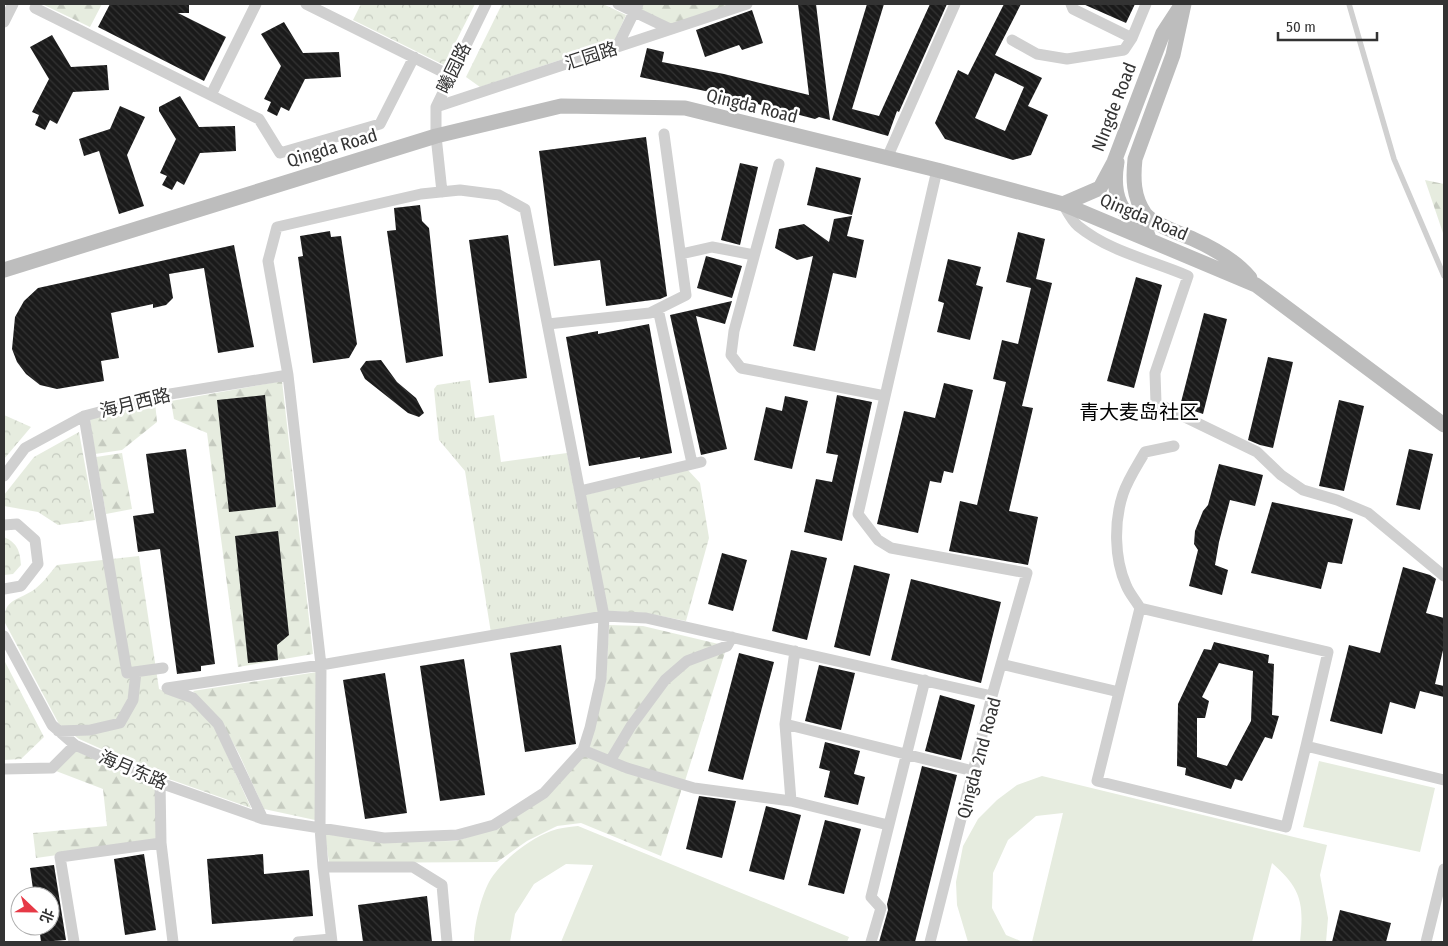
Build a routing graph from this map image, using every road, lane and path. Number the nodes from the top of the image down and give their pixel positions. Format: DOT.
graph roads {
  1 [pos="13,4"];
  2 [pos="256,4"];
  3 [pos="306,4"];
  4 [pos="486,4"];
  5 [pos="618,4"];
  6 [pos="747,4"];
  7 [pos="955,4"];
  8 [pos="1071,4"];
  9 [pos="1146,4"];
  10 [pos="1183,4"];
  11 [pos="1349,4"];
  12 [pos="35,8"];
  13 [pos="636,8"];
  14 [pos="330,9"];
  15 [pos="4,22"];
  16 [pos="670,29"];
  17 [pos="1132,38"];
  18 [pos="1012,40"];
  19 [pos="617,47"];
  20 [pos="414,57"];
  21 [pos="451,76"];
  22 [pos="211,95"];
  23 [pos="436,107"];
  24 [pos="664,134"];
  25 [pos="436,136"];
  26 [pos="1119,149"];
  27 [pos="887,158"];
  28 [pos="779,164"];
  29 [pos="937,170"];
  30 [pos="442,192"];
  31 [pos="1063,204"];
  32 [pos="1158,244"];
  33 [pos="680,254"];
  34 [pos="754,255"];
  35 [pos="4,270"];
  36 [pos="1444,276"];
  37 [pos="1256,285"];
  38 [pos="658,309"];
  39 [pos="548,324"];
  40 [pos="288,375"];
  41 [pos="885,396"];
  42 [pos="84,416"];
  43 [pos="1444,425"];
  44 [pos="1174,446"];
  45 [pos="4,476"];
  46 [pos="580,491"];
  47 [pos="4,525"];
  48 [pos="1444,576"];
  49 [pos="4,589"];
  50 [pos="1140,608"];
  51 [pos="604,616"];
  52 [pos="4,635"];
  53 [pos="732,637"];
  54 [pos="795,651"];
  55 [pos="321,665"];
  56 [pos="1002,665"];
  57 [pos="164,668"];
  58 [pos="136,672"];
  59 [pos="925,680"];
  60 [pos="1119,692"];
  61 [pos="992,696"];
  62 [pos="786,724"];
  63 [pos="58,731"];
  64 [pos="76,745"];
  65 [pos="1306,746"];
  66 [pos="583,750"];
  67 [pos="906,754"];
  68 [pos="610,761"];
  69 [pos="4,769"];
  70 [pos="973,771"];
  71 [pos="1444,780"];
  72 [pos="160,782"];
  73 [pos="791,801"];
  74 [pos="263,819"];
  75 [pos="888,824"];
  76 [pos="320,828"];
  77 [pos="161,843"];
  78 [pos="323,867"];
  79 [pos="1444,869"];
  80 [pos="1440,900"];
  81 [pos="332,940"];
  82 [pos="74,942"];
  83 [pos="173,942"];
  84 [pos="298,942"];
  85 [pos="447,942"];
  86 [pos="871,942"];
  87 [pos="931,942"];
  88 [pos="1426,942"];
  1 -- 15 [label="street"];
  2 -- 22 [label="street"];
  3 -- 14 [label="street"];
  4 -- 21 [label="street, 曦园路"];
  5 -- 13 [label="street"];
  6 -- 16 [label="street, 汇园路"];
  7 -- 27 [label="street"];
  8 -- 17 [label="street"];
  9 -- 17 [label="street"];
  10 -- 26 [label="street, NIngde Road"];
  10 -- 37 [label="street"];
  11 -- 36 [label="lane"];
  12 -- 22 [label="street"];
  13 -- 16 [label="street"];
  13 -- 19 [label="street"];
  14 -- 20 [label="street"];
  16 -- 19 [label="street, 汇园路"];
  17 -- 18 [label="street"];
  19 -- 23 [label="street, 汇园路"];
  20 -- 21 [label="street"];
  20 -- 22 [label="street"];
  21 -- 23 [label="street, 曦园路"];
  23 -- 25 [label="street, 曦园路"];
  24 -- 33 [label="street"];
  25 -- 27 [label="street, Qingda Road"];
  25 -- 30 [label="street, 曦园路"];
  25 -- 35 [label="street, Qingda Road"];
  26 -- 31 [label="street, NIngde Road"];
  26 -- 32 [label="street"];
  27 -- 29 [label="street, Qingda Road"];
  28 -- 34 [label="street"];
  29 -- 31 [label="street, Qingda Road"];
  29 -- 41 [label="street"];
  30 -- 39 [label="street"];
  30 -- 40 [label="street"];
  31 -- 32 [label="street, Qingda Road"];
  31 -- 48 [label="street"];
  32 -- 37 [label="street, Qingda Road"];
  33 -- 34 [label="street"];
  33 -- 38 [label="street"];
  34 -- 41 [label="street"];
  37 -- 43 [label="street, Qingda Road"];
  38 -- 39 [label="street"];
  38 -- 46 [label="street"];
  39 -- 46 [label="street"];
  40 -- 42 [label="street, 海月西路"];
  40 -- 55 [label="street"];
  41 -- 56 [label="street"];
  42 -- 45 [label="street, 海月西路"];
  42 -- 58 [label="street"];
  44 -- 50 [label="street"];
  46 -- 51 [label="street"];
  47 -- 49 [label="street"];
  50 -- 60 [label="street"];
  50 -- 65 [label="street"];
  51 -- 53 [label="street"];
  51 -- 55 [label="street"];
  51 -- 66 [label="street"];
  52 -- 63 [label="street, 海月东路"];
  53 -- 54 [label="street"];
  53 -- 68 [label="street"];
  54 -- 59 [label="street"];
  54 -- 62 [label="street"];
  55 -- 74 [label="street"];
  55 -- 76 [label="street"];
  56 -- 60 [label="street"];
  56 -- 61 [label="street"];
  56 -- 87 [label="street, Qingda 2nd Road"];
  57 -- 58 [label="street"];
  58 -- 63 [label="street"];
  59 -- 61 [label="street"];
  59 -- 67 [label="street"];
  60 -- 65 [label="street"];
  61 -- 70 [label="street"];
  62 -- 67 [label="street"];
  62 -- 73 [label="street"];
  63 -- 64 [label="street, 海月东路"];
  64 -- 69 [label="street"];
  64 -- 72 [label="street, 海月东路"];
  65 -- 71 [label="street"];
  66 -- 68 [label="street"];
  66 -- 76 [label="street"];
  67 -- 70 [label="street"];
  67 -- 75 [label="street"];
  68 -- 73 [label="street"];
  70 -- 87 [label="street"];
  72 -- 74 [label="street, 海月东路"];
  72 -- 77 [label="street"];
  73 -- 75 [label="street"];
  74 -- 76 [label="street"];
  75 -- 86 [label="street"];
  76 -- 78 [label="street"];
  77 -- 82 [label="street"];
  77 -- 83 [label="street"];
  78 -- 81 [label="street"];
  78 -- 85 [label="street"];
  79 -- 80 [label="street"];
  80 -- 88 [label="street"];
  81 -- 84 [label="street"];
}
